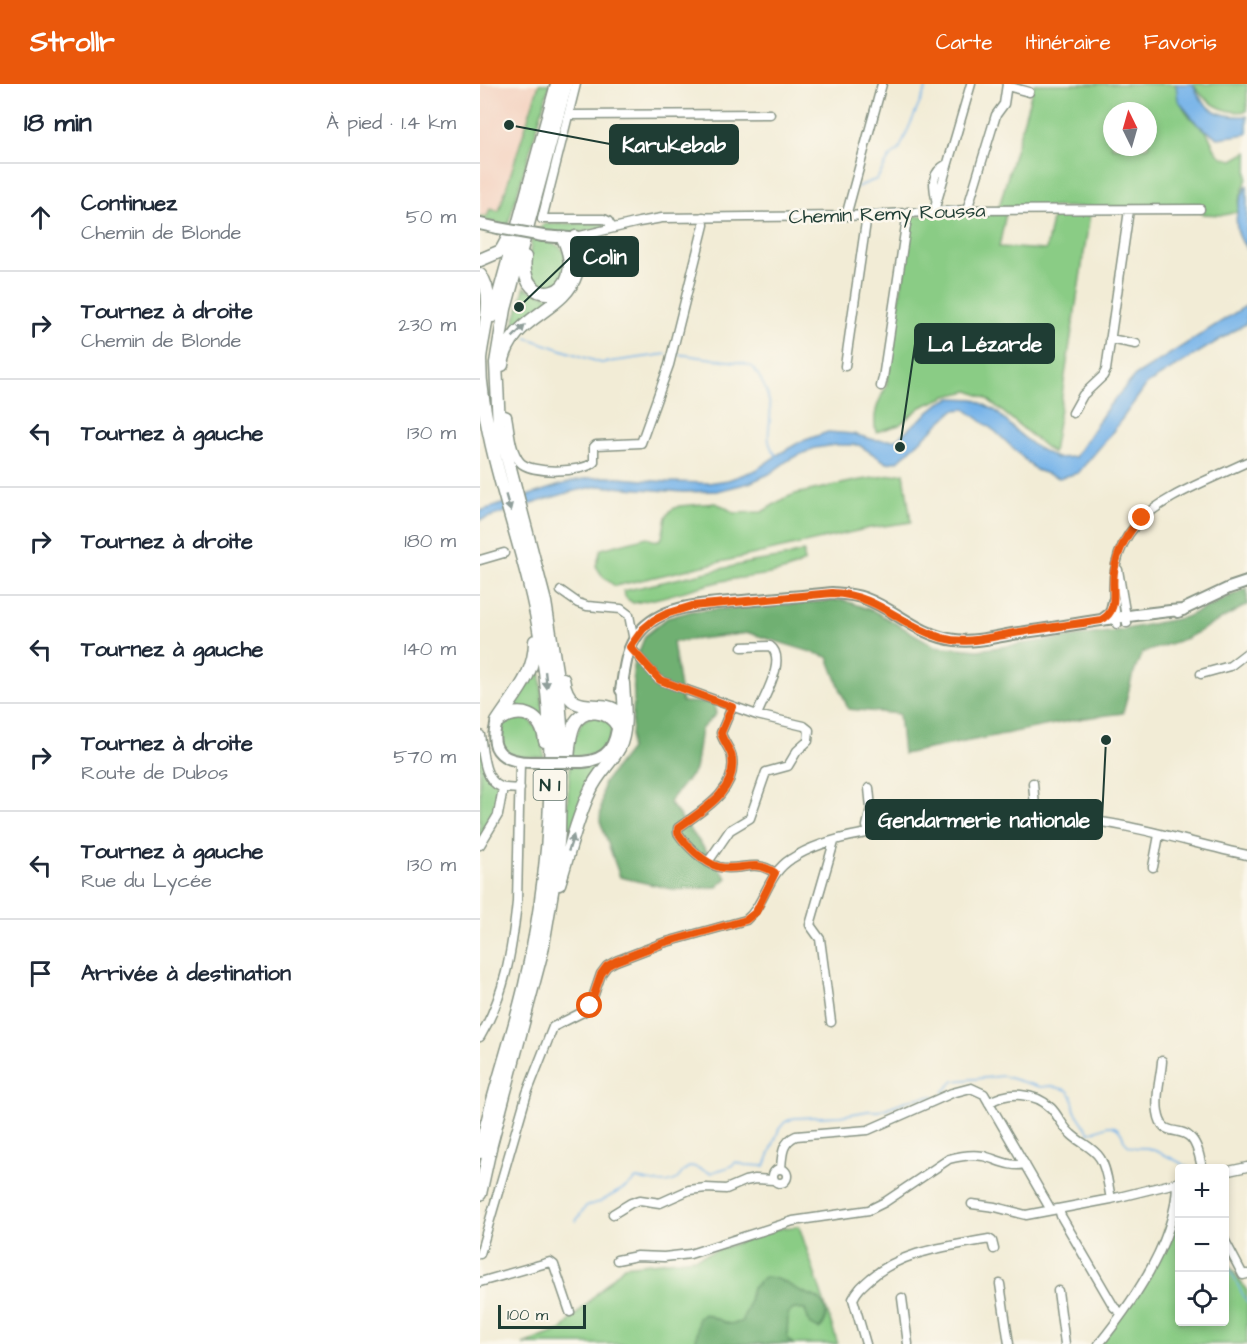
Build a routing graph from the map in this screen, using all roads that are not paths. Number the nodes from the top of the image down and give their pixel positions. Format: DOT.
graph roads {
  1 [pos="557,84"];
  2 [pos="566,84"];
  3 [pos="576,84"];
  4 [pos="882,84"];
  5 [pos="971,84"];
  6 [pos="1007,85"];
  7 [pos="1029,92"];
  8 [pos="770,114"];
  9 [pos="568,115"];
  10 [pos="536,174"];
  11 [pos="1200,208"];
  12 [pos="967,210"];
  13 [pos="1130,210"];
  14 [pos="934,211"];
  15 [pos="908,212"];
  16 [pos="867,215"];
  17 [pos="846,216"];
  18 [pos="703,218"];
  19 [pos="480,224"];
  20 [pos="612,228"];
  21 [pos="576,237"];
  22 [pos="563,238"];
  23 [pos="480,260"];
  24 [pos="480,275"];
  25 [pos="1110,339"];
  26 [pos="1136,344"];
  27 [pos="845,366"];
  28 [pos="880,386"];
  29 [pos="499,413"];
  30 [pos="1073,413"];
  31 [pos="493,425"];
  32 [pos="1247,462"];
  33 [pos="519,525"];
  34 [pos="504,554"];
  35 [pos="522,554"];
  36 [pos="480,560"];
  37 [pos="1117,560"];
  38 [pos="539,576"];
  39 [pos="1247,582"];
  40 [pos="561,591"];
  41 [pos="1114,601"];
  42 [pos="1101,620"];
  43 [pos="1122,621"];
  44 [pos="992,639"];
  45 [pos="632,644"];
  46 [pos="742,647"];
  47 [pos="1247,653"];
  48 [pos="1202,674"];
  49 [pos="622,688"];
  50 [pos="607,707"];
  51 [pos="732,707"];
  52 [pos="619,713"];
  53 [pos="757,715"];
  54 [pos="497,722"];
  55 [pos="618,727"];
  56 [pos="480,735"];
  57 [pos="520,762"];
  58 [pos="1034,783"];
  59 [pos="503,788"];
  60 [pos="869,788"];
  61 [pos="520,789"];
  62 [pos="1036,819"];
  63 [pos="554,828"];
  64 [pos="869,833"];
  65 [pos="1159,835"];
  66 [pos="834,842"];
  67 [pos="480,845"];
  68 [pos="1247,855"];
  69 [pos="708,862"];
  70 [pos="1153,867"];
  71 [pos="775,873"];
  72 [pos="548,919"];
  73 [pos="831,1022"];
  74 [pos="480,1037"];
  75 [pos="1162,1061"];
  76 [pos="989,1103"];
  77 [pos="480,1152"];
  78 [pos="1025,1164"];
  79 [pos="1201,1164"];
  80 [pos="1247,1167"];
  81 [pos="1229,1171"];
  82 [pos="1175,1183"];
  83 [pos="480,1194"];
  84 [pos="1111,1198"];
  85 [pos="972,1204"];
  86 [pos="1175,1207"];
  87 [pos="1055,1210"];
  88 [pos="613,1214"];
  89 [pos="1229,1248"];
  90 [pos="994,1249"];
  91 [pos="480,1254"];
  92 [pos="617,1260"];
  93 [pos="1247,1274"];
  94 [pos="480,1282"];
  95 [pos="1000,1284"];
  96 [pos="1058,1291"];
  97 [pos="902,1298"];
  98 [pos="570,1312"];
  99 [pos="1121,1313"];
  100 [pos="866,1344"];
  101 [pos="908,1344"];
  102 [pos="1009,1344"];
  103 [pos="1065,1344"];
  104 [pos="1099,1344"];
  1 -- 10 [label="highway, N 1"];
  2 -- 10 [label="highway, N 1"];
  3 -- 9 [label="street"];
  4 -- 17 [label="street"];
  5 -- 14 [label="street"];
  6 -- 7 [label="street"];
  6 -- 12 [label="street"];
  8 -- 9 [label="street"];
  9 -- 20 [label="street"];
  10 -- 22 [label="highway"];
  10 -- 23 [label="highway"];
  10 -- 31 [label="highway, N 1"];
  11 -- 13 [label="street, Chemin Remy Roussa"];
  12 -- 13 [label="street, Chemin Remy Roussa"];
  12 -- 14 [label="street, Chemin Remy Roussa"];
  13 -- 25 [label="street"];
  14 -- 15 [label="street, Chemin Remy Roussa"];
  15 -- 16 [label="street, Chemin Remy Roussa"];
  15 -- 28 [label="street"];
  16 -- 17 [label="street, Chemin Remy Roussa"];
  16 -- 27 [label="street"];
  17 -- 18 [label="street, Chemin Remy Roussa"];
  18 -- 20 [label="street, Chemin Remy Roussa"];
  18 -- 29 [label="street"];
  19 -- 22 [label="main road, bridge"];
  20 -- 21 [label="street, Chemin Remy Roussa"];
  21 -- 22 [label="main road"];
  29 -- 21 [label="highway, one-way"];
  24 -- 31 [label="highway"];
  25 -- 26 [label="street"];
  25 -- 30 [label="street"];
  29 -- 31 [label="highway"];
  31 -- 33 [label="highway, N 1"];
  32 -- 37 [label="street"];
  33 -- 35 [label="highway, N 1"];
  33 -- 38 [label="highway, N 1"];
  34 -- 36 [label="street"];
  35 -- 54 [label="highway"];
  35 -- 63 [label="highway, N 1, one-way"];
  37 -- 41 [label="street"];
  37 -- 43 [label="street"];
  38 -- 50 [label="highway"];
  38 -- 63 [label="highway, N 1"];
  39 -- 43 [label="main road"];
  40 -- 45 [label="street"];
  41 -- 42 [label="main road"];
  41 -- 43 [label="street"];
  42 -- 43 [label="main road"];
  42 -- 44 [label="main road"];
  43 -- 44 [label="main road"];
  44 -- 45 [label="main road"];
  45 -- 49 [label="main road"];
  45 -- 51 [label="street"];
  46 -- 53 [label="street"];
  47 -- 48 [label="street"];
  49 -- 50 [label="highway"];
  49 -- 52 [label="main road"];
  72 -- 49 [label="highway, one-way"];
  50 -- 52 [label="highway"];
  51 -- 53 [label="street"];
  51 -- 69 [label="street"];
  52 -- 55 [label="main road"];
  53 -- 69 [label="street"];
  54 -- 57 [label="main road"];
  54 -- 63 [label="highway"];
  55 -- 57 [label="main road, bridge"];
  55 -- 63 [label="highway"];
  56 -- 59 [label="street"];
  57 -- 61 [label="street"];
  58 -- 62 [label="street"];
  59 -- 61 [label="street"];
  59 -- 67 [label="street"];
  60 -- 64 [label="street"];
  61 -- 74 [label="street"];
  62 -- 64 [label="street"];
  62 -- 65 [label="street"];
  63 -- 72 [label="highway, N 1"];
  63 -- 77 [label="highway, N 1"];
  64 -- 66 [label="street"];
  65 -- 68 [label="street"];
  65 -- 70 [label="street"];
  66 -- 71 [label="street"];
  66 -- 73 [label="street"];
  69 -- 71 [label="street"];
  71 -- 91 [label="street"];
  72 -- 83 [label="highway, N 1"];
  75 -- 79 [label="street"];
  76 -- 78 [label="street"];
  76 -- 84 [label="street"];
  76 -- 88 [label="street"];
  78 -- 87 [label="street"];
  78 -- 92 [label="street"];
  80 -- 81 [label="street"];
  82 -- 84 [label="street"];
  84 -- 87 [label="street"];
  85 -- 87 [label="street"];
  86 -- 99 [label="street"];
  87 -- 99 [label="street"];
  89 -- 93 [label="street"];
  90 -- 100 [label="street"];
  94 -- 98 [label="street"];
  95 -- 102 [label="street"];
  96 -- 103 [label="street"];
  97 -- 101 [label="street"];
  99 -- 104 [label="street"];
}
